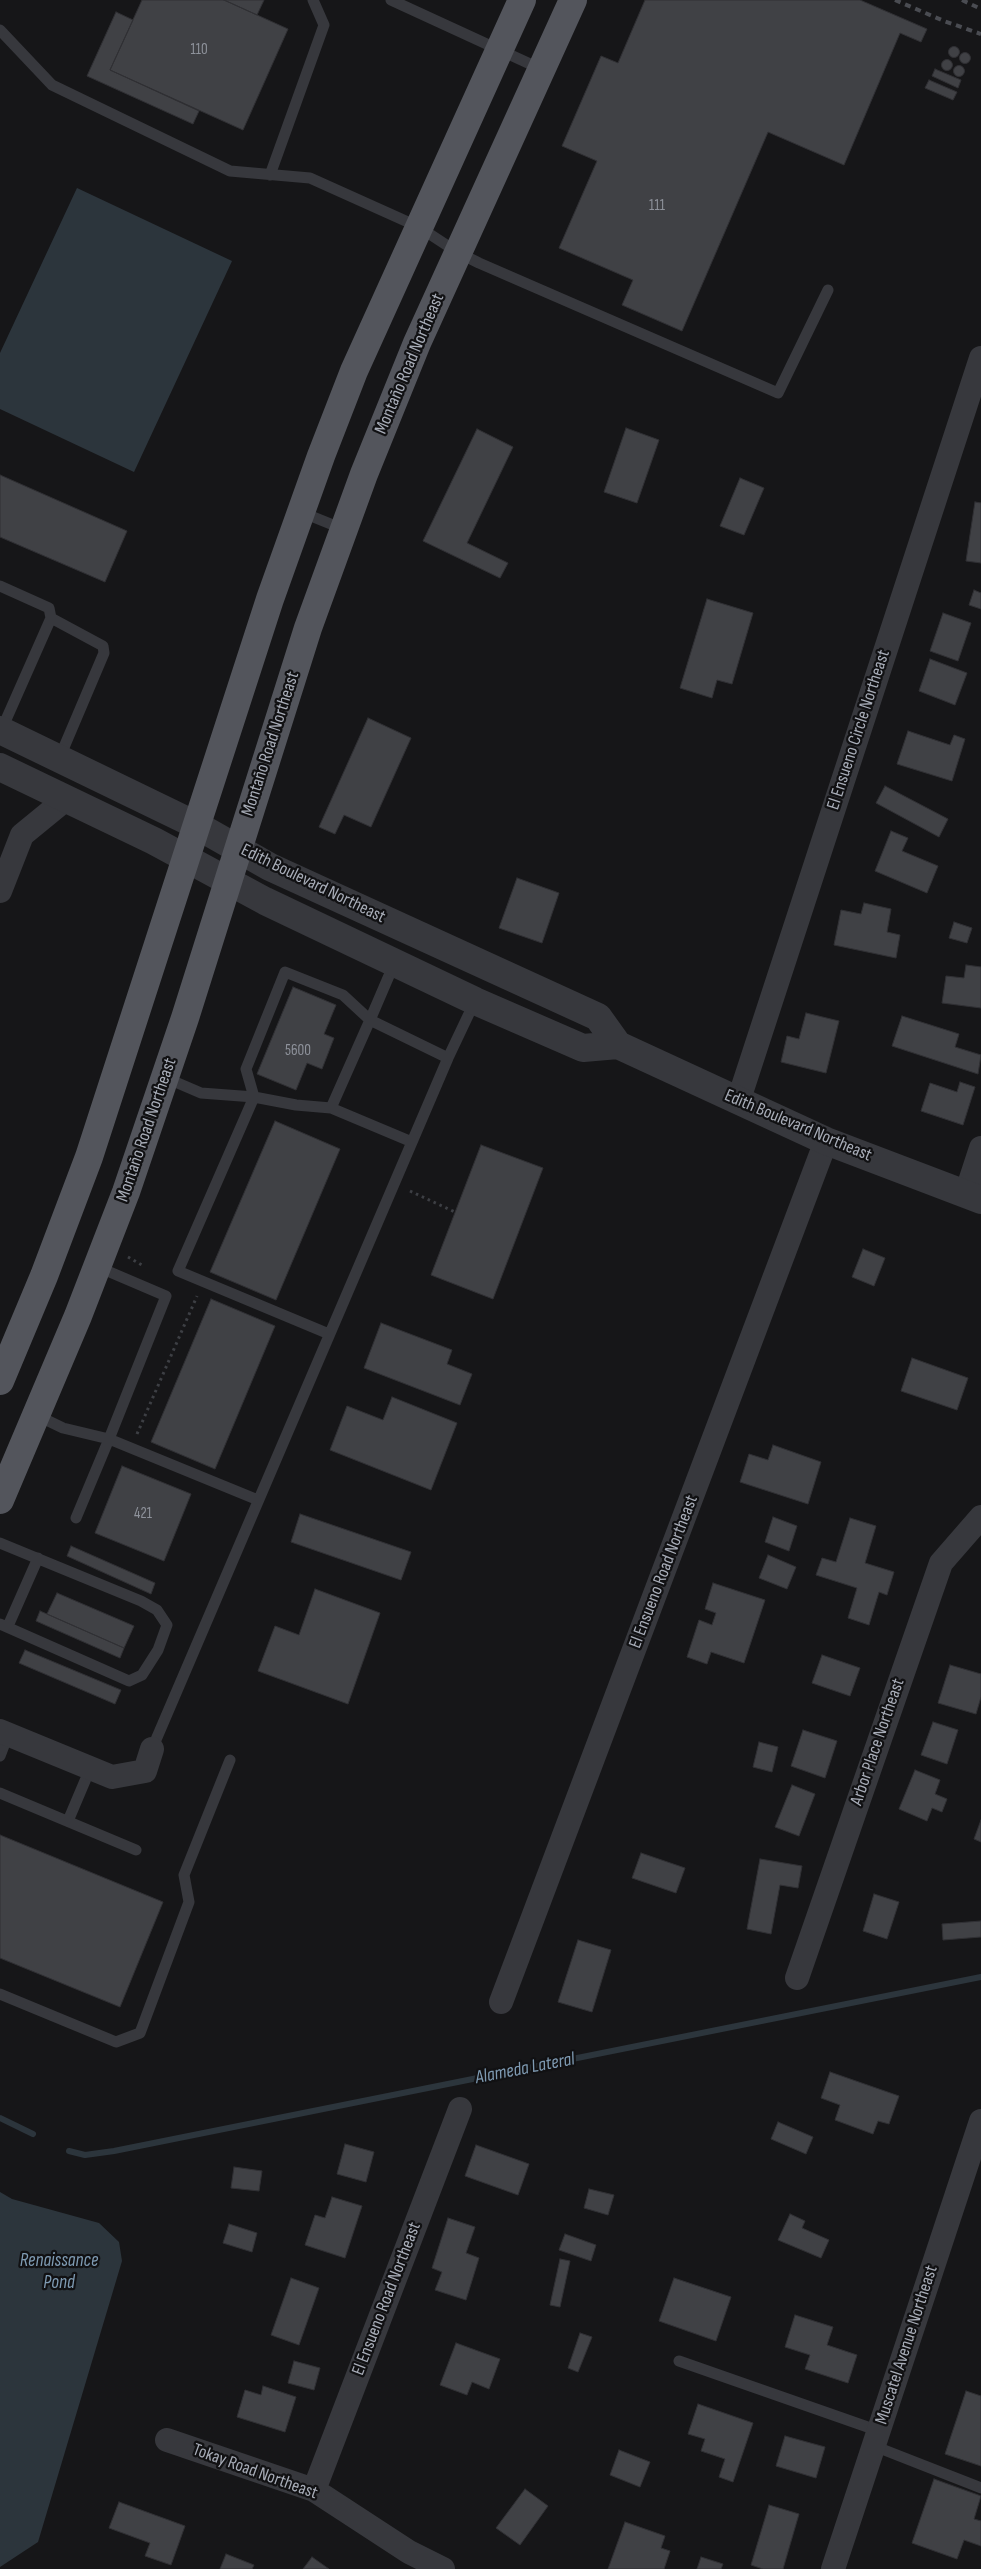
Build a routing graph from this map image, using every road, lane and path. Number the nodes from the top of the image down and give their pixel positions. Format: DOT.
graph roads {
  1 [pos="312,0"];
  2 [pos="391,0"];
  3 [pos="522,0"];
  4 [pos="573,0"];
  5 [pos="0,30"];
  6 [pos="500,50"];
  7 [pos="541,69"];
  8 [pos="270,175"];
  9 [pos="419,227"];
  10 [pos="458,252"];
  11 [pos="828,290"];
  12 [pos="981,358"];
  13 [pos="300,512"];
  14 [pos="343,529"];
  15 [pos="0,586"];
  16 [pos="51,618"];
  17 [pos="1,731"];
  18 [pos="59,760"];
  19 [pos="0,768"];
  20 [pos="66,799"];
  21 [pos="196,825"];
  22 [pos="238,847"];
  23 [pos="186,857"];
  24 [pos="228,879"];
  25 [pos="0,891"];
  26 [pos="394,964"];
  27 [pos="475,1000"];
  28 [pos="370,1020"];
  29 [pos="618,1045"];
  30 [pos="448,1058"];
  31 [pos="166,1078"];
  32 [pos="254,1097"];
  33 [pos="738,1102"];
  34 [pos="331,1108"];
  35 [pos="826,1141"];
  36 [pos="412,1142"];
  37 [pos="981,1148"];
  38 [pos="410,1191"];
  39 [pos="974,1197"];
  40 [pos="455,1212"];
  41 [pos="128,1257"];
  42 [pos="142,1265"];
  43 [pos="98,1267"];
  44 [pos="199,1290"];
  45 [pos="329,1334"];
  46 [pos="0,1382"];
  47 [pos="36,1415"];
  48 [pos="136,1435"];
  49 [pos="109,1439"];
  50 [pos="0,1500"];
  51 [pos="258,1500"];
  52 [pos="981,1517"];
  53 [pos="76,1518"];
  54 [pos="0,1543"];
  55 [pos="38,1558"];
  56 [pos="4,1625"];
  57 [pos="3,1741"];
  58 [pos="152,1749"];
  59 [pos="230,1760"];
  60 [pos="90,1769"];
  61 [pos="0,1793"];
  62 [pos="68,1821"];
  63 [pos="136,1850"];
  64 [pos="797,1978"];
  65 [pos="0,1994"];
  66 [pos="501,2002"];
  67 [pos="460,2109"];
  68 [pos="981,2121"];
  69 [pos="679,2361"];
  70 [pos="876,2439"];
  71 [pos="167,2440"];
  72 [pos="981,2488"];
  73 [pos="314,2490"];
  74 [pos="443,2569"];
  75 [pos="833,2569"];
  1 -- 8 [label="lane"];
  2 -- 6 [label="lane"];
  3 -- 6 [label="main road"];
  4 -- 7 [label="main road, Montaño Road Northeast"];
  5 -- 8 [label="lane"];
  6 -- 7 [label="lane"];
  6 -- 9 [label="main road"];
  7 -- 10 [label="main road, Montaño Road Northeast"];
  8 -- 9 [label="lane"];
  9 -- 10 [label="lane"];
  9 -- 13 [label="main road"];
  10 -- 11 [label="lane"];
  10 -- 14 [label="main road, Montaño Road Northeast"];
  12 -- 33 [label="street, El Ensueno Circle Northeast"];
  13 -- 14 [label="lane"];
  13 -- 21 [label="main road"];
  14 -- 22 [label="main road, Montaño Road Northeast"];
  15 -- 16 [label="lane"];
  16 -- 17 [label="lane"];
  16 -- 18 [label="lane"];
  17 -- 18 [label="street, Edith Boulevard Northeast"];
  18 -- 21 [label="street, Edith Boulevard Northeast"];
  19 -- 20 [label="street, Edith Boulevard Northeast"];
  20 -- 23 [label="street, Edith Boulevard Northeast"];
  20 -- 25 [label="street"];
  21 -- 22 [label="street, Edith Boulevard Northeast"];
  21 -- 23 [label="main road"];
  22 -- 24 [label="main road, Montaño Road Northeast"];
  22 -- 29 [label="street, Edith Boulevard Northeast"];
  23 -- 24 [label="street, Edith Boulevard Northeast"];
  23 -- 46 [label="main road"];
  24 -- 26 [label="street, Edith Boulevard Northeast"];
  24 -- 31 [label="main road, Montaño Road Northeast"];
  26 -- 27 [label="street, Edith Boulevard Northeast"];
  26 -- 28 [label="lane"];
  27 -- 29 [label="street, Edith Boulevard Northeast"];
  27 -- 30 [label="lane"];
  28 -- 30 [label="lane"];
  28 -- 32 [label="lane"];
  28 -- 34 [label="lane"];
  29 -- 33 [label="street, Edith Boulevard Northeast"];
  30 -- 36 [label="lane"];
  31 -- 32 [label="lane"];
  31 -- 43 [label="main road, Montaño Road Northeast"];
  32 -- 34 [label="lane"];
  32 -- 45 [label="lane"];
  33 -- 35 [label="street, Edith Boulevard Northeast"];
  34 -- 36 [label="lane"];
  35 -- 39 [label="street, Edith Boulevard Northeast"];
  35 -- 66 [label="street, El Ensueno Road Northeast"];
  36 -- 45 [label="lane"];
  37 -- 39 [label="street"];
  38 -- 40 [label="path"];
  41 -- 42 [label="path"];
  43 -- 47 [label="main road, Montaño Road Northeast"];
  43 -- 49 [label="lane"];
  44 -- 48 [label="path"];
  45 -- 51 [label="lane"];
  47 -- 49 [label="lane"];
  47 -- 50 [label="main road, Montaño Road Northeast"];
  49 -- 51 [label="lane"];
  49 -- 53 [label="lane"];
  51 -- 58 [label="lane"];
  52 -- 64 [label="street, Arbor Place Northeast"];
  54 -- 55 [label="lane"];
  55 -- 56 [label="lane"];
  55 -- 56 [label="lane"];
  57 -- 60 [label="street"];
  58 -- 60 [label="street"];
  59 -- 65 [label="lane"];
  60 -- 62 [label="lane"];
  61 -- 62 [label="lane"];
  62 -- 63 [label="lane"];
  67 -- 73 [label="street, El Ensueno Road Northeast"];
  68 -- 70 [label="street, Muscatel Avenue Northeast"];
  69 -- 70 [label="lane"];
  70 -- 72 [label="lane"];
  70 -- 75 [label="street, Muscatel Avenue Northeast"];
  71 -- 73 [label="street, Tokay Road Northeast"];
  73 -- 74 [label="street, Tokay Road Northeast"];
}
